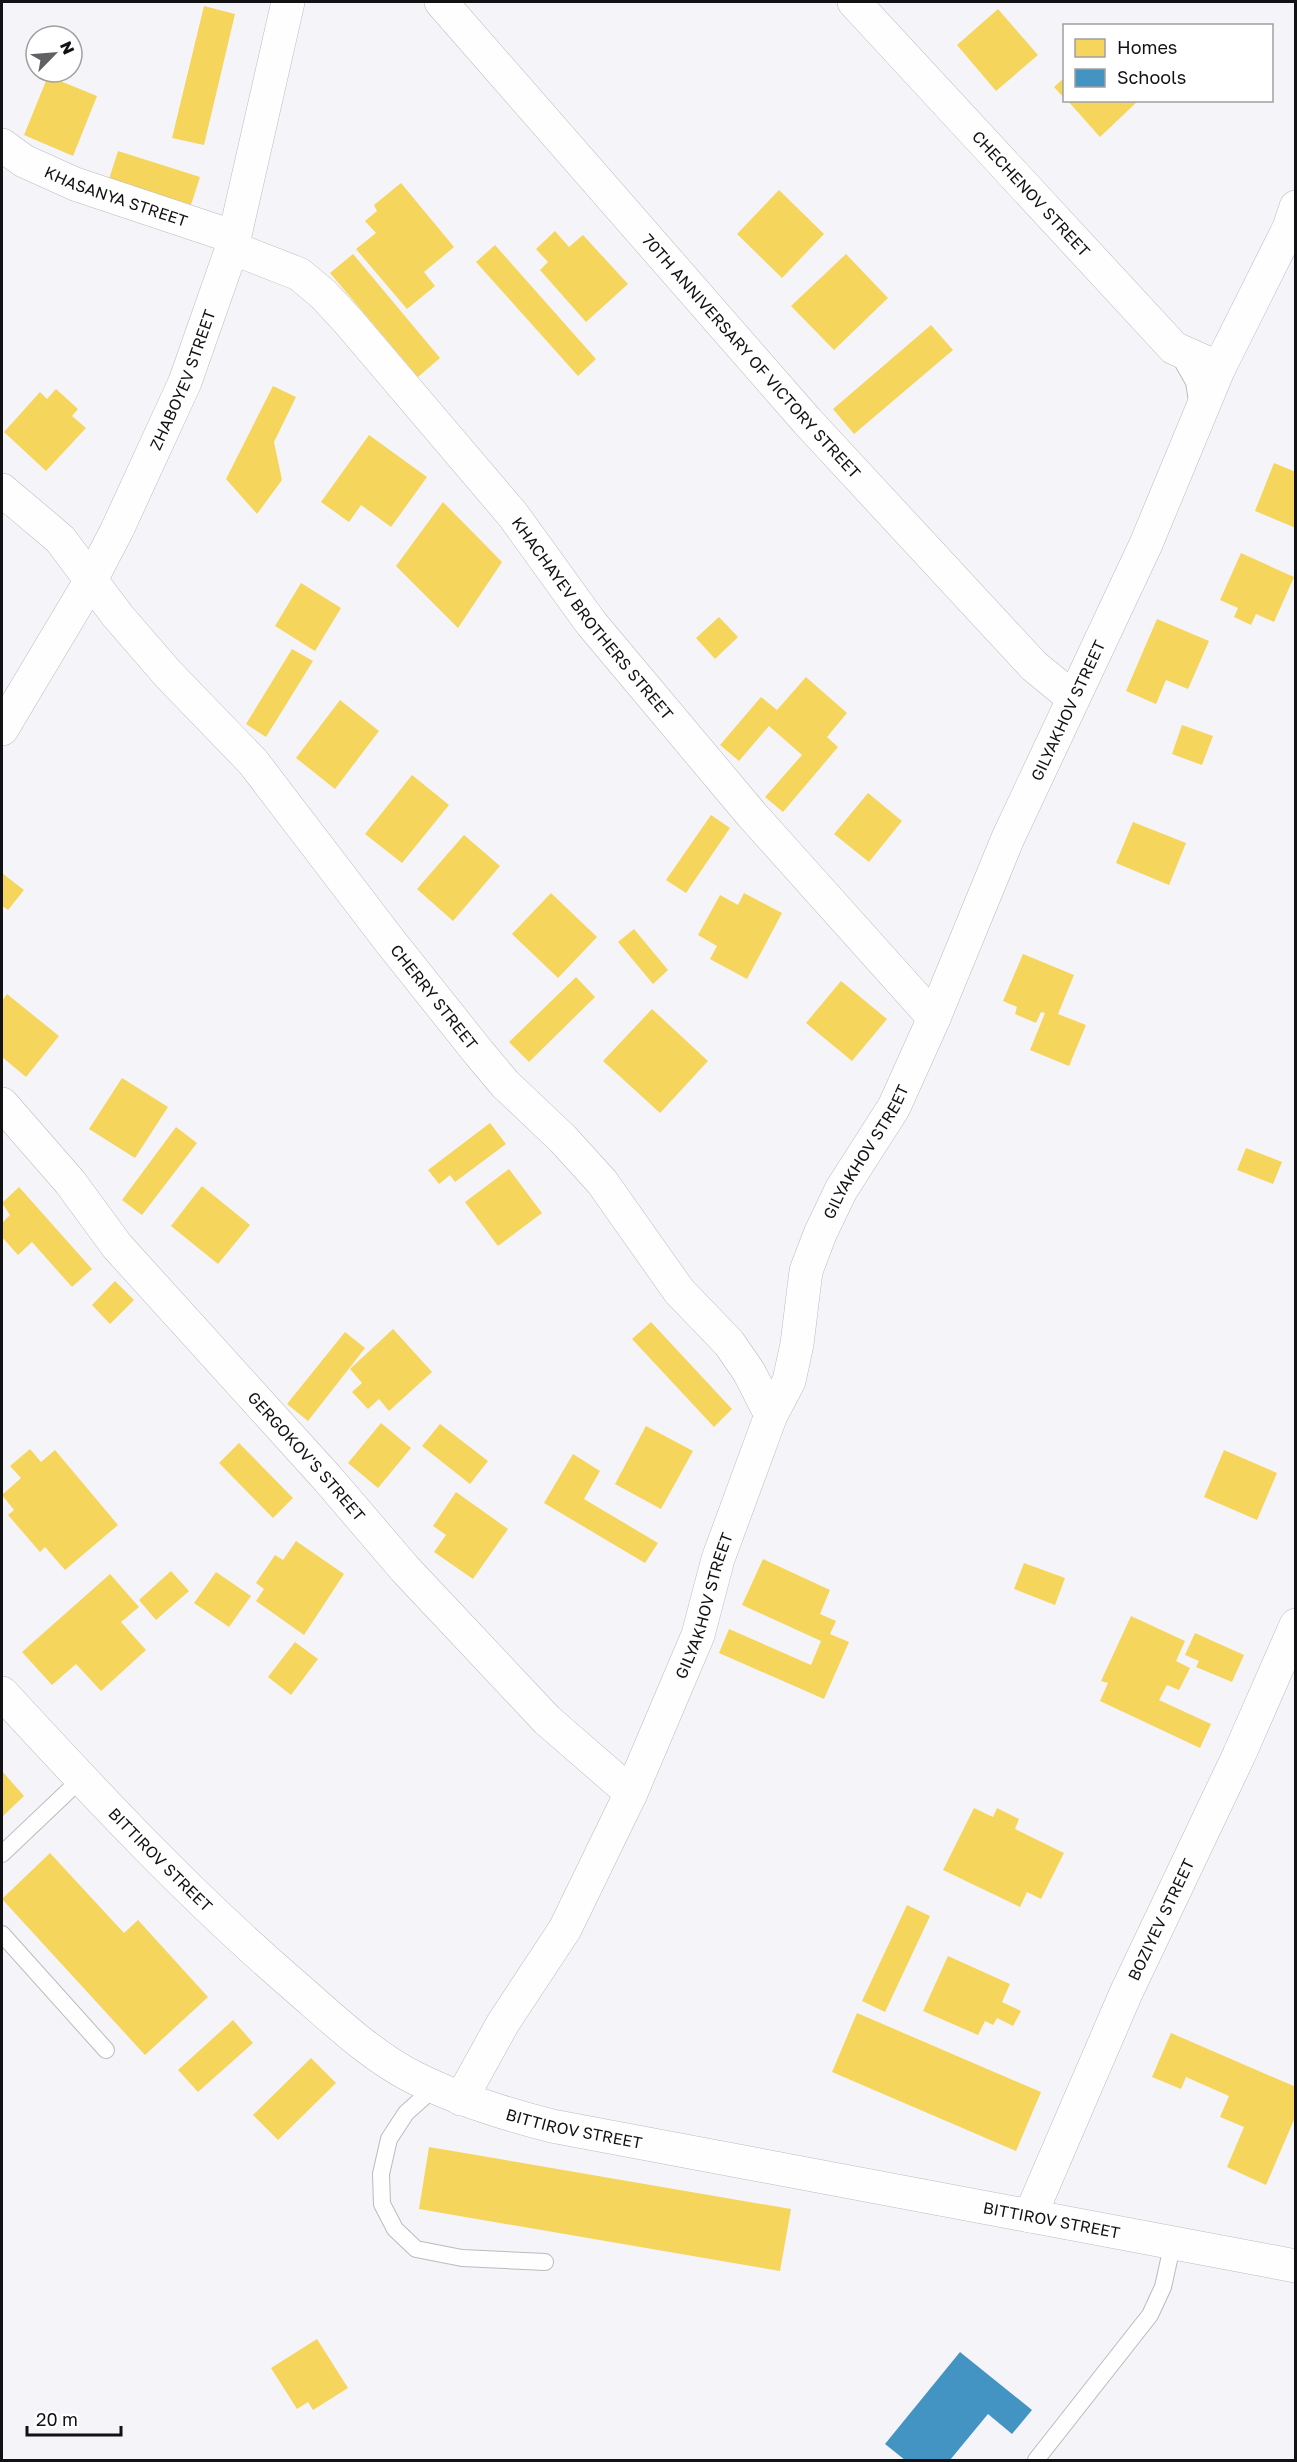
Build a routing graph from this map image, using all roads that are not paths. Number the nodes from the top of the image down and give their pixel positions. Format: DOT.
graph roads {
  1 [pos="288,2"];
  2 [pos="441,2"];
  3 [pos="854,2"];
  4 [pos="2,145"];
  5 [pos="1296,207"];
  6 [pos="233,243"];
  7 [pos="1174,348"];
  8 [pos="1219,368"];
  9 [pos="1196,424"];
  10 [pos="2,490"];
  11 [pos="91,580"];
  12 [pos="1073,698"];
  13 [pos="2,729"];
  14 [pos="934,1018"];
  15 [pos="2,1104"];
  16 [pos="771,1415"];
  17 [pos="1296,1624"];
  18 [pos="2,1693"];
  19 [pos="81,1779"];
  20 [pos="631,1793"];
  21 [pos="2,1854"];
  22 [pos="2,1934"];
  23 [pos="106,2050"];
  24 [pos="448,2093"];
  25 [pos="1030,2216"];
  26 [pos="1173,2242"];
  27 [pos="545,2262"];
  28 [pos="1296,2265"];
  29 [pos="1036,2460"];
  1 -- 6 [label="street, ZHABOYEV STREET"];
  2 -- 12 [label="street, 70TH ANNIVERSARY OF VICTORY STREET"];
  3 -- 7 [label="street, CHECHENOV STREET"];
  4 -- 6 [label="street, KHASANYA STREET"];
  5 -- 8 [label="street, GILYAKHOV STREET"];
  6 -- 11 [label="street, ZHABOYEV STREET"];
  6 -- 14 [label="street, KHACHAYEV BROTHERS STREET"];
  7 -- 8 [label="street, CHECHENOV STREET"];
  7 -- 9 [label="lane"];
  8 -- 9 [label="street, GILYAKHOV STREET"];
  9 -- 12 [label="street, GILYAKHOV STREET"];
  10 -- 11 [label="street, CHERRY STREET"];
  11 -- 13 [label="street, ZHABOYEV STREET"];
  11 -- 16 [label="street, CHERRY STREET"];
  12 -- 14 [label="street, GILYAKHOV STREET"];
  14 -- 16 [label="street, GILYAKHOV STREET"];
  15 -- 20 [label="street, GERGOKOV'S STREET"];
  16 -- 20 [label="street, GILYAKHOV STREET"];
  17 -- 25 [label="street, BOZIYEV STREET"];
  18 -- 19 [label="street, BITTIROV STREET"];
  19 -- 21 [label="lane"];
  19 -- 24 [label="street, BITTIROV STREET"];
  20 -- 24 [label="street, GILYAKHOV STREET"];
  22 -- 23 [label="lane"];
  24 -- 25 [label="street, BITTIROV STREET"];
  24 -- 27 [label="lane"];
  25 -- 26 [label="street, BITTIROV STREET"];
  26 -- 28 [label="street, BITTIROV STREET"];
  26 -- 29 [label="lane"];
}
